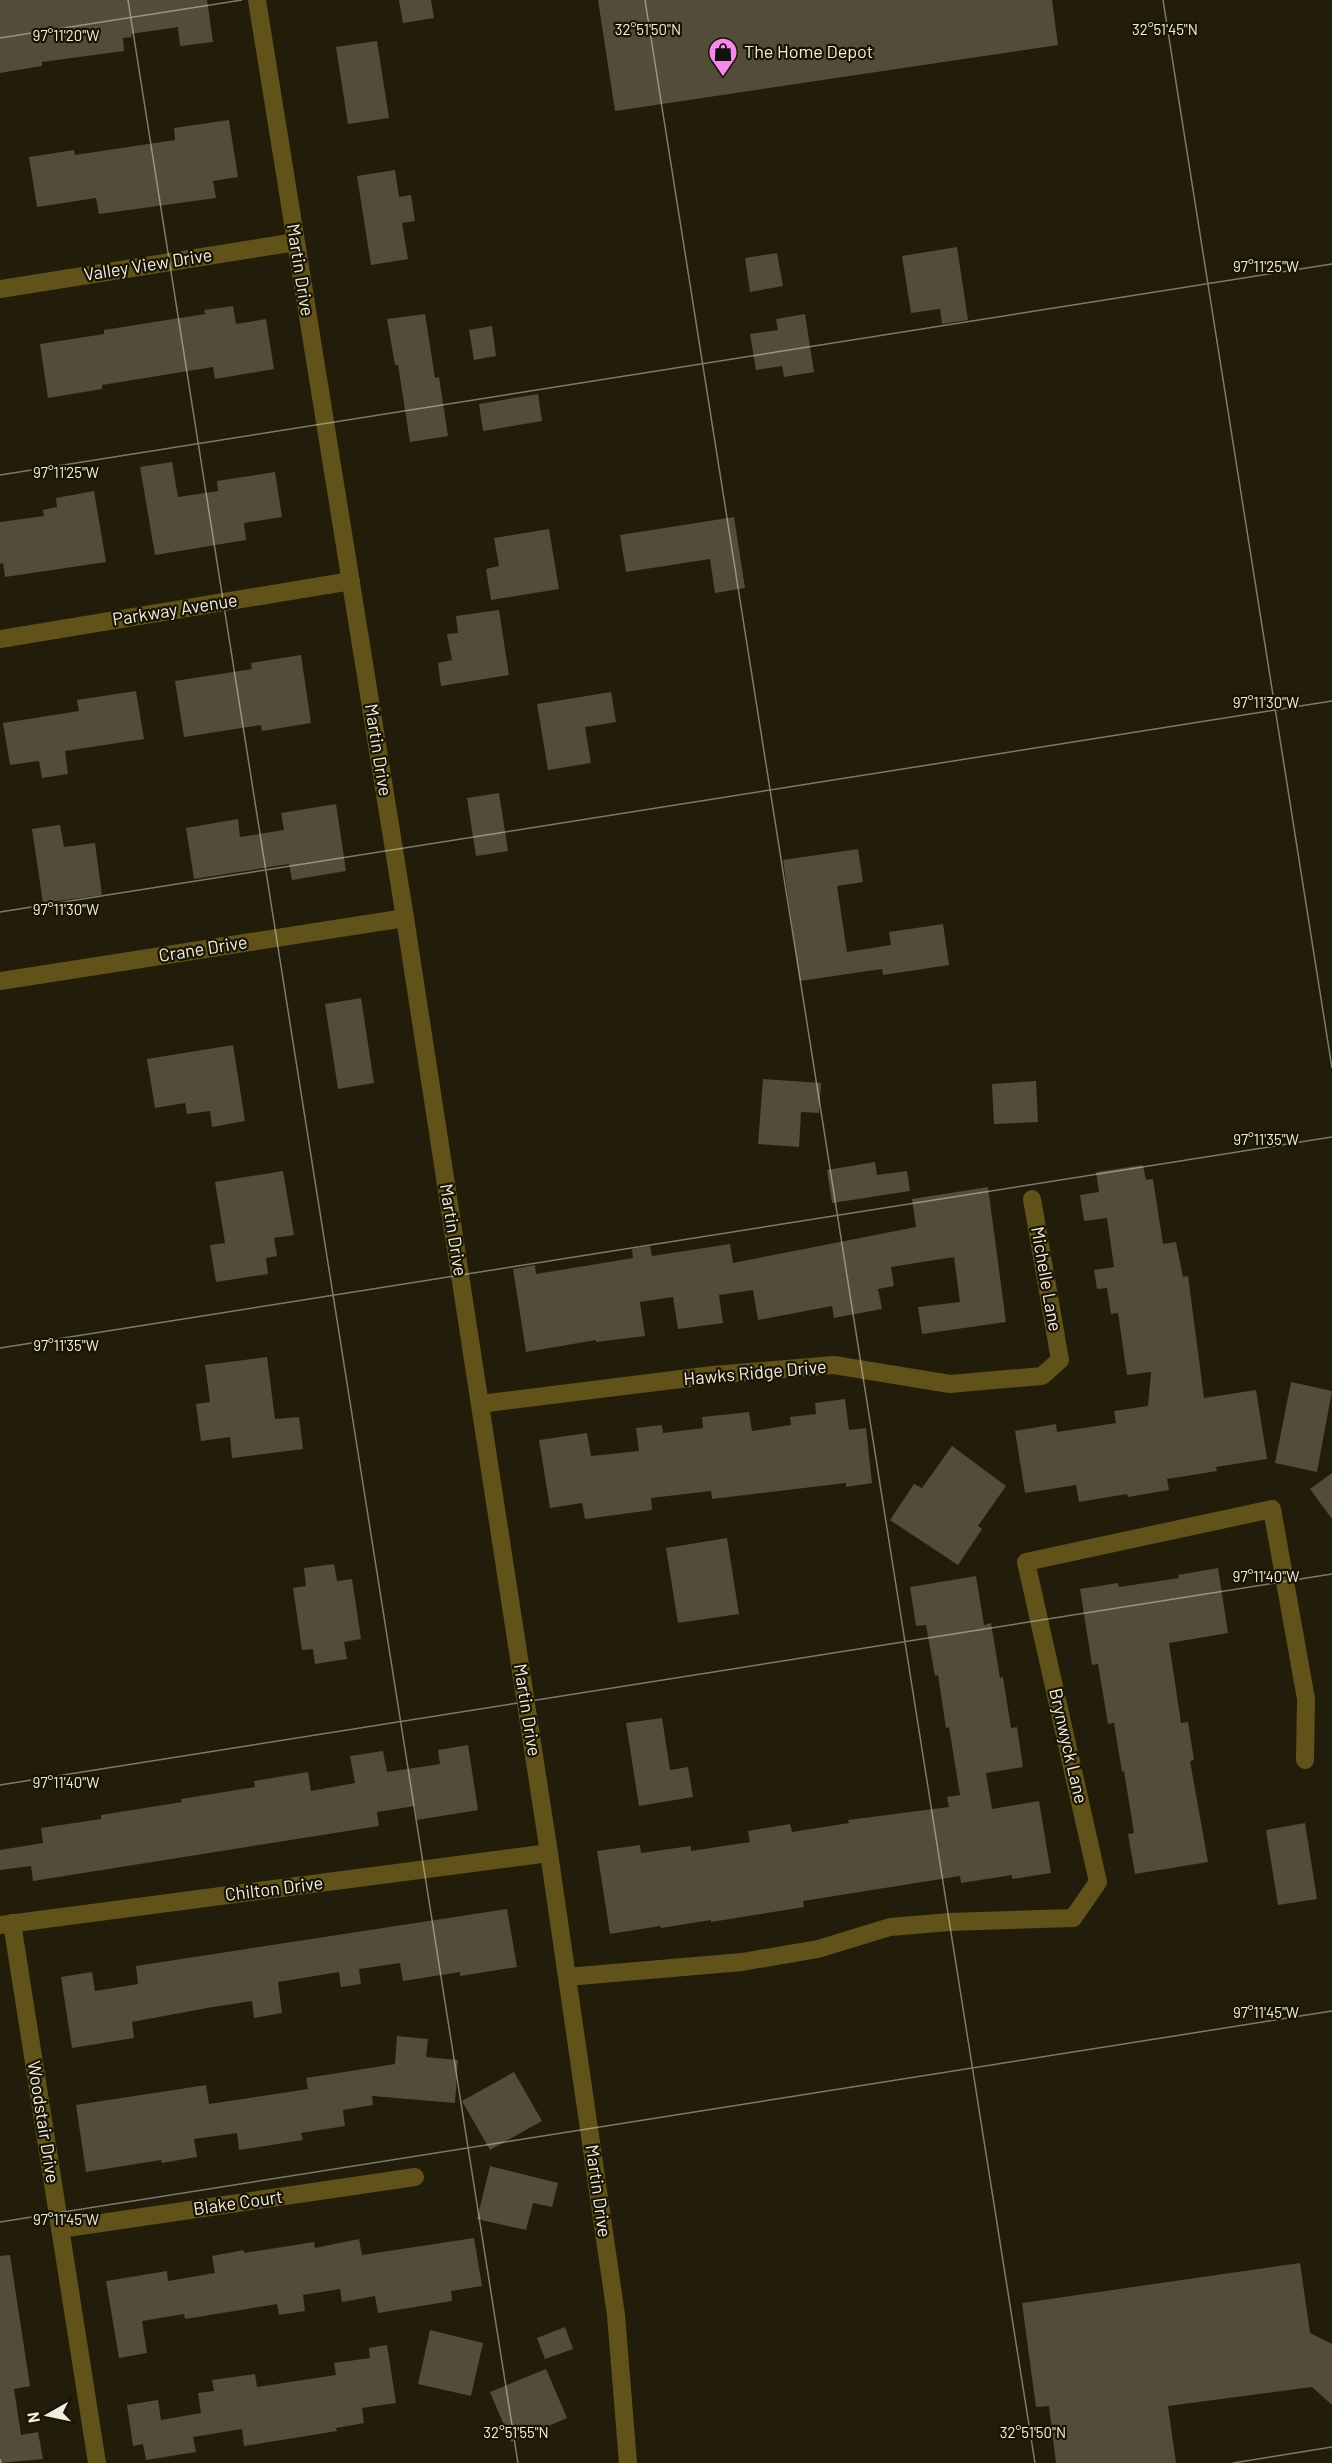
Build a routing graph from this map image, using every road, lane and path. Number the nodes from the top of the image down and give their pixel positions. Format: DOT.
graph roads {
  1 [pos="257,0"];
  2 [pos="296,242"];
  3 [pos="0,289"];
  4 [pos="351,580"];
  5 [pos="0,639"];
  6 [pos="405,918"];
  7 [pos="0,981"];
  8 [pos="1032,1199"];
  9 [pos="1060,1360"];
  10 [pos="480,1404"];
  11 [pos="1305,1760"];
  12 [pos="549,1853"];
  13 [pos="6,1924"];
  14 [pos="567,1977"];
  15 [pos="415,2177"];
  16 [pos="60,2229"];
  17 [pos="97,2463"];
  18 [pos="628,2463"];
  1 -- 2 [label="street, Martin Drive"];
  2 -- 3 [label="street, Valley View Drive"];
  2 -- 4 [label="street, Martin Drive"];
  4 -- 5 [label="street, Parkway Avenue"];
  4 -- 6 [label="street, Martin Drive"];
  6 -- 7 [label="street, Crane Drive"];
  6 -- 10 [label="street, Martin Drive"];
  8 -- 9 [label="street, Michelle Lane"];
  9 -- 10 [label="street, Hawks Ridge Drive"];
  10 -- 12 [label="street, Martin Drive"];
  11 -- 14 [label="street, Brynwyck Lane"];
  12 -- 13 [label="street, Chilton Drive"];
  12 -- 14 [label="street, Martin Drive"];
  13 -- 16 [label="street, Woodstair Drive"];
  14 -- 18 [label="street, Martin Drive"];
  15 -- 16 [label="street, Blake Court"];
  16 -- 17 [label="street, Woodstair Drive"];
}
